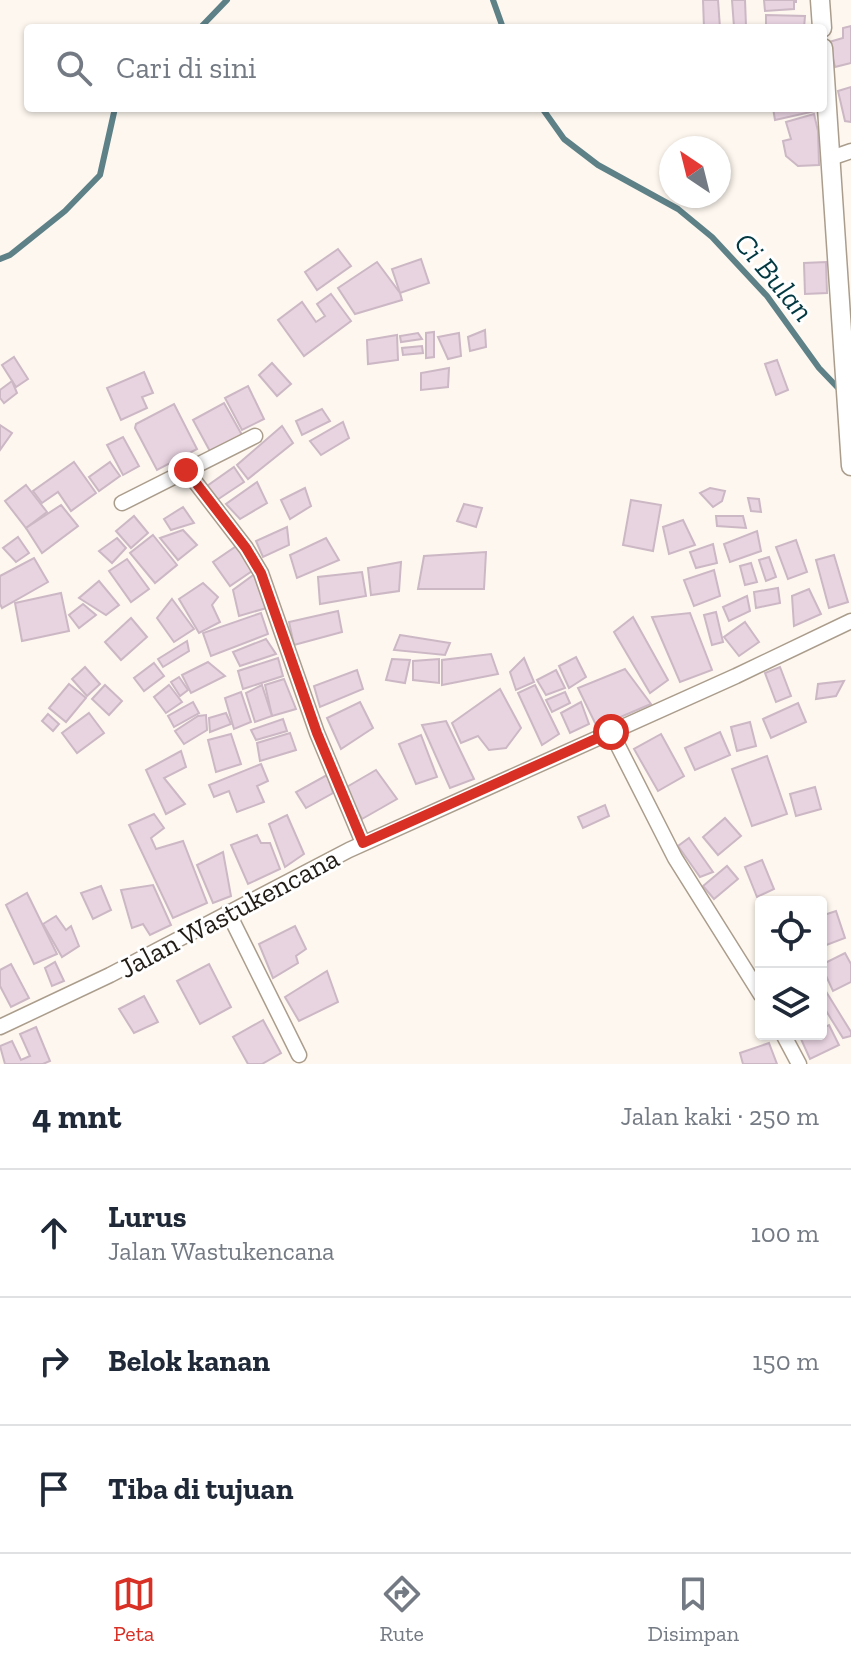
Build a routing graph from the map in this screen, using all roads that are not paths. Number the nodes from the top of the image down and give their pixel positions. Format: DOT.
graph roads {
  1 [pos="820,0"];
  2 [pos="822,24"];
  3 [pos="827,103"];
  4 [pos="851,151"];
  5 [pos="831,158"];
  6 [pos="255,436"];
  7 [pos="851,466"];
  8 [pos="186,470"];
  9 [pos="122,503"];
  10 [pos="851,621"];
  11 [pos="611,732"];
  12 [pos="363,843"];
  13 [pos="228,912"];
  14 [pos="755,985"];
  15 [pos="0,1027"];
  16 [pos="786,1040"];
  17 [pos="299,1055"];
  18 [pos="799,1064"];
  1 -- 2 [label="street"];
  3 -- 5 [label="street"];
  4 -- 5 [label="street"];
  5 -- 7 [label="street"];
  6 -- 8 [label="street"];
  8 -- 9 [label="street"];
  8 -- 12 [label="street"];
  10 -- 11 [label="street, Jalan Wastukencana"];
  11 -- 12 [label="street, Jalan Wastukencana"];
  11 -- 14 [label="street"];
  12 -- 13 [label="street, Jalan Wastukencana"];
  13 -- 15 [label="street, Jalan Wastukencana"];
  13 -- 17 [label="street"];
  16 -- 18 [label="street"];
}
